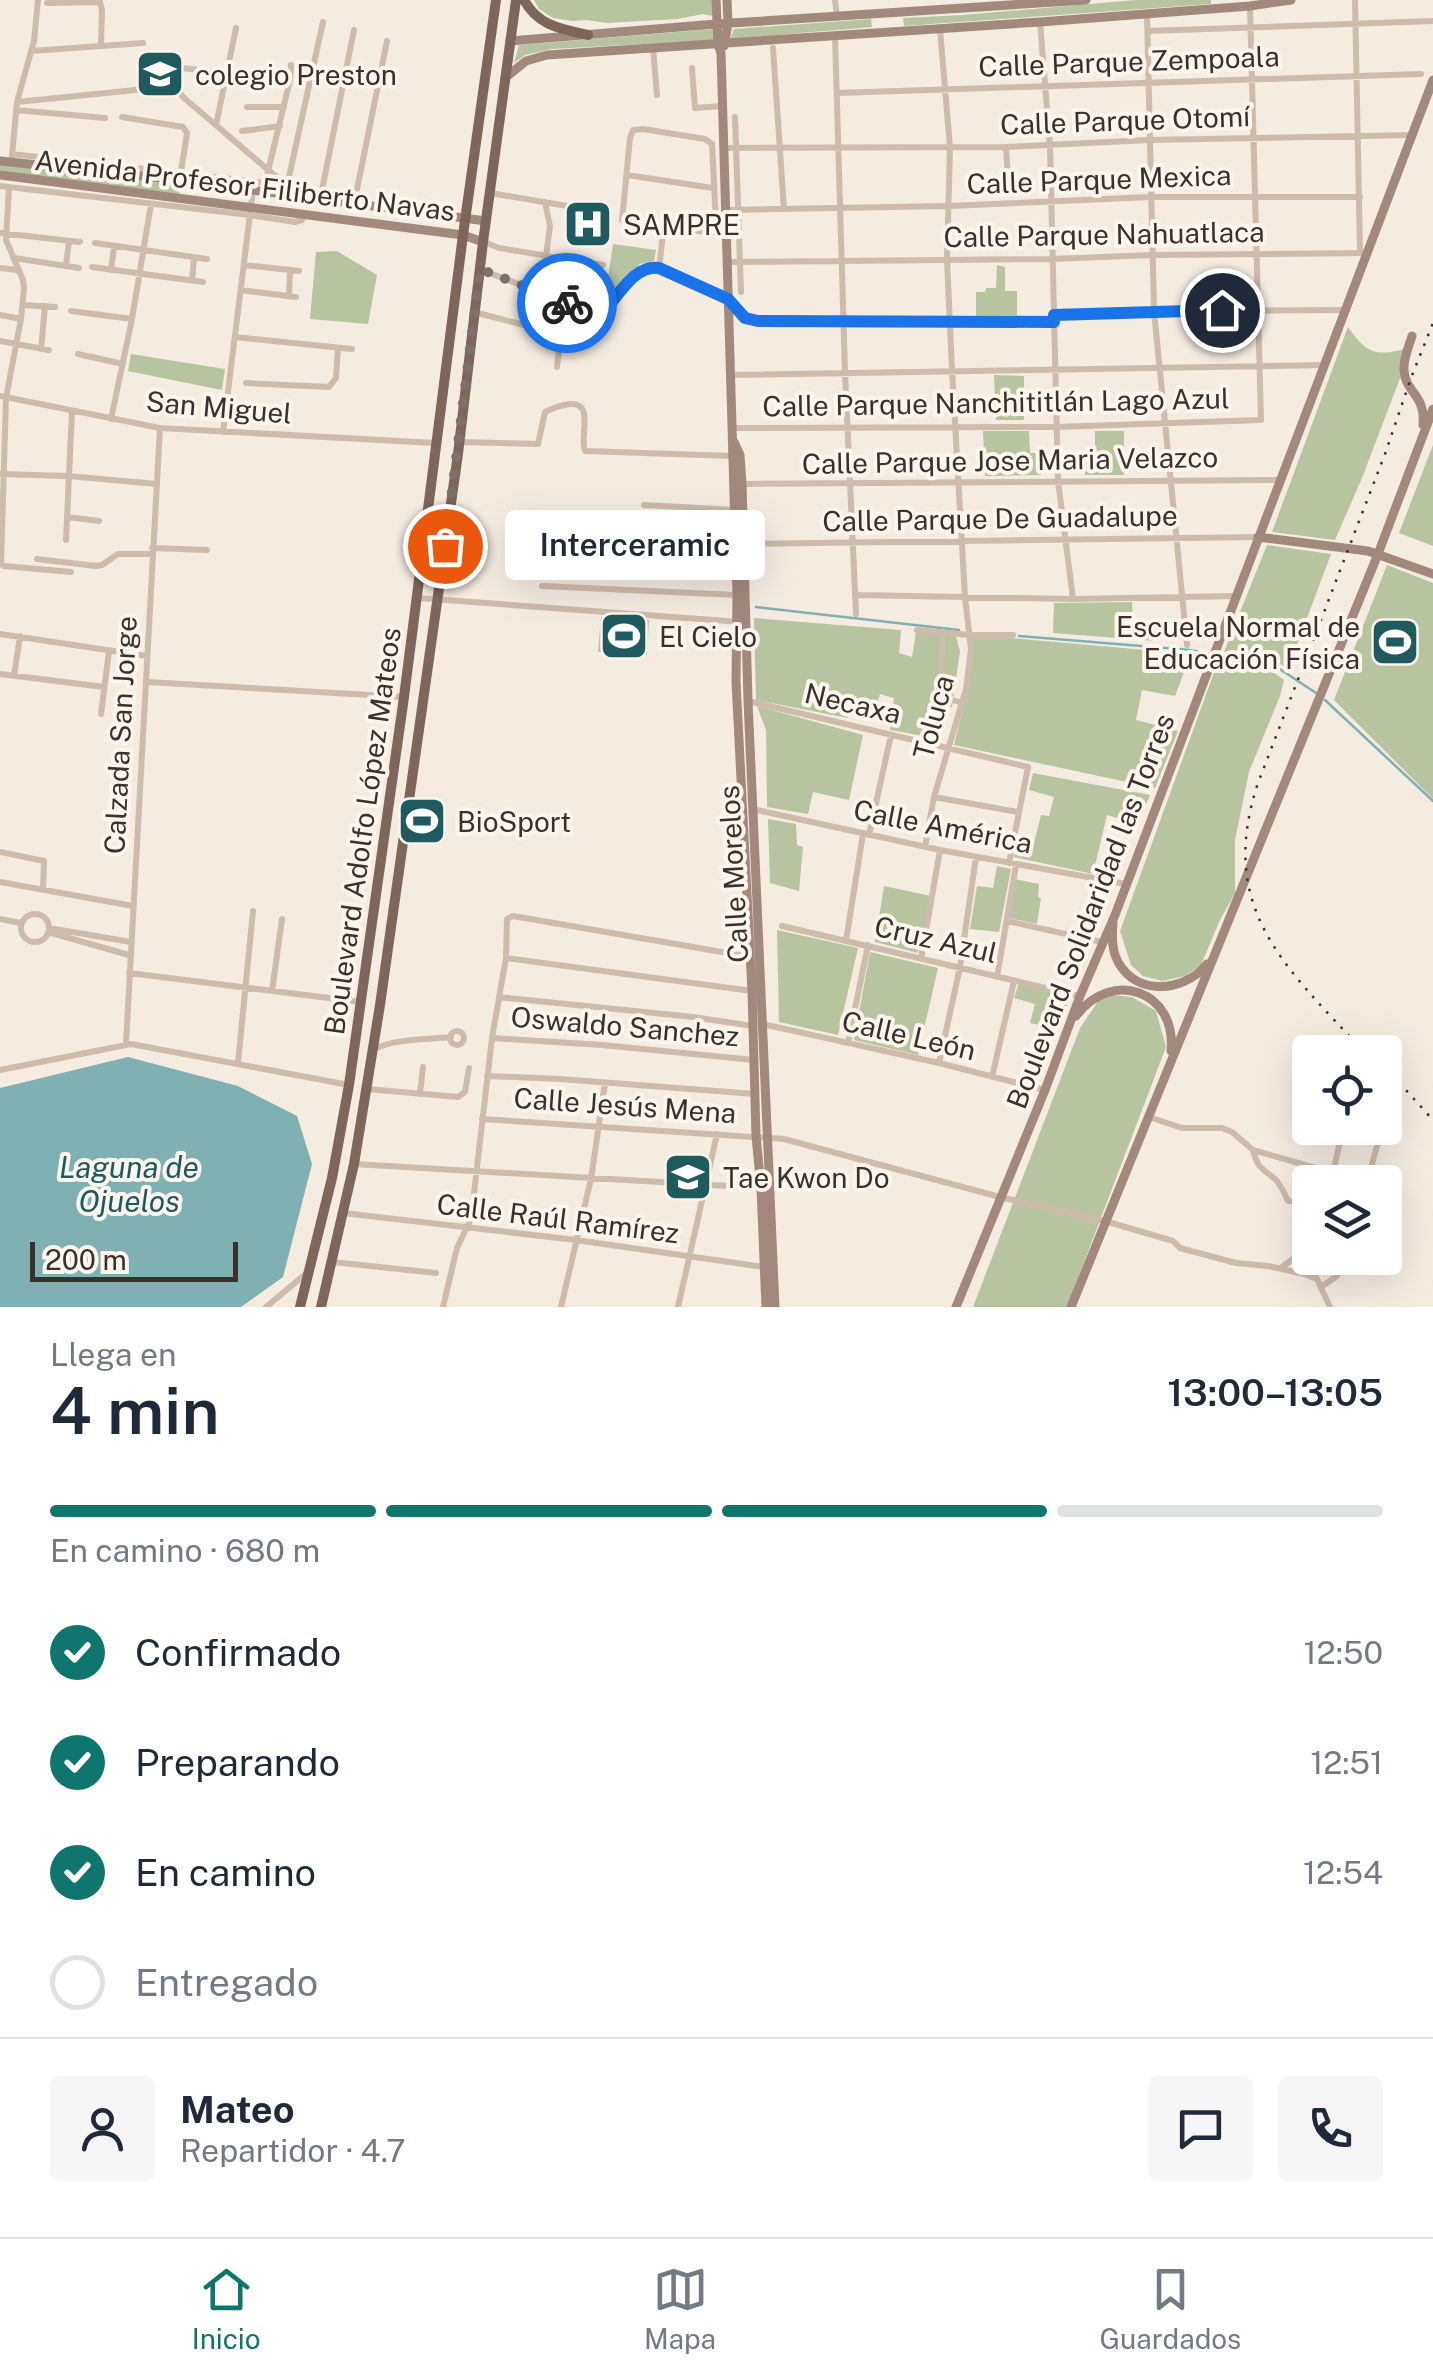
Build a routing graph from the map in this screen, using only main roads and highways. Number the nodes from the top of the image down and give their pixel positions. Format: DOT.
graph roads {
  1 [pos="496,0"];
  2 [pos="516,0"];
  3 [pos="524,0"];
  4 [pos="716,0"];
  5 [pos="727,0"];
  6 [pos="1086,0"];
  7 [pos="1291,0"];
  8 [pos="1037,2"];
  9 [pos="1216,4"];
  10 [pos="936,5"];
  11 [pos="901,14"];
  12 [pos="879,16"];
  13 [pos="722,24"];
  14 [pos="903,32"];
  15 [pos="880,34"];
  16 [pos="588,35"];
  17 [pos="510,41"];
  18 [pos="721,47"];
  19 [pos="488,55"];
  20 [pos="505,78"];
  21 [pos="1433,80"];
  22 [pos="8,159"];
  23 [pos="0,176"];
  24 [pos="465,218"];
  25 [pos="486,221"];
  26 [pos="462,235"];
  27 [pos="482,242"];
  28 [pos="1412,336"];
  29 [pos="1433,410"];
  30 [pos="1422,438"];
  31 [pos="732,440"];
  32 [pos="1258,537"];
  33 [pos="1382,541"];
  34 [pos="739,544"];
  35 [pos="1378,554"];
  36 [pos="1394,560"];
  37 [pos="1433,574"];
  38 [pos="741,622"];
  39 [pos="1114,916"];
  40 [pos="1218,945"];
  41 [pos="755,958"];
  42 [pos="758,1025"];
  43 [pos="1069,1026"];
  44 [pos="1169,1064"];
  45 [pos="761,1136"];
  46 [pos="766,1188"];
  47 [pos="300,1307"];
  48 [pos="321,1307"];
  49 [pos="766,1307"];
  50 [pos="775,1307"];
  51 [pos="956,1307"];
  52 [pos="1071,1307"];
  1 -- 19 [label="main road, Boulevard Adolfo López Mateos"];
  2 -- 17 [label="main road, Boulevard Adolfo López Mateos"];
  3 -- 16 [label="main road"];
  4 -- 13 [label="main road"];
  5 -- 13 [label="main road"];
  6 -- 8 [label="main road"];
  7 -- 9 [label="main road"];
  8 -- 10 [label="main road"];
  9 -- 14 [label="main road"];
  10 -- 11 [label="main road"];
  11 -- 12 [label="main road"];
  11 -- 14 [label="main road"];
  12 -- 13 [label="main road"];
  12 -- 15 [label="main road"];
  13 -- 16 [label="main road"];
  13 -- 18 [label="main road, Calle Morelos"];
  14 -- 15 [label="main road"];
  15 -- 18 [label="main road"];
  16 -- 17 [label="main road"];
  17 -- 19 [label="main road"];
  17 -- 20 [label="main road, Boulevard Adolfo López Mateos"];
  18 -- 20 [label="main road"];
  18 -- 31 [label="main road, Calle Morelos"];
  19 -- 24 [label="main road, Boulevard Adolfo López Mateos"];
  20 -- 25 [label="main road, Boulevard Adolfo López Mateos"];
  21 -- 32 [label="main road, Boulevard Solidaridad las Torres"];
  22 -- 24 [label="main road, Avenida Profesor Filiberto Navas"];
  23 -- 26 [label="main road, Avenida Profesor Filiberto Navas"];
  24 -- 25 [label="main road, Avenida Profesor Filiberto Navas"];
  24 -- 26 [label="main road, Boulevard Adolfo López Mateos"];
  25 -- 27 [label="main road, Boulevard Adolfo López Mateos"];
  26 -- 27 [label="main road, Avenida Profesor Filiberto Navas"];
  26 -- 47 [label="main road, Boulevard Adolfo López Mateos"];
  27 -- 48 [label="main road, Boulevard Adolfo López Mateos"];
  28 -- 30 [label="main road"];
  29 -- 30 [label="main road"];
  30 -- 33 [label="main road"];
  31 -- 34 [label="main road, Calle Morelos"];
  31 -- 34 [label="main road, Calle Morelos"];
  32 -- 35 [label="main road"];
  32 -- 39 [label="main road, Boulevard Solidaridad las Torres"];
  33 -- 35 [label="main road"];
  33 -- 36 [label="main road"];
  34 -- 38 [label="main road, Calle Morelos"];
  34 -- 38 [label="main road, Calle Morelos"];
  35 -- 36 [label="main road"];
  35 -- 40 [label="main road"];
  36 -- 37 [label="main road"];
  38 -- 41 [label="main road, Calle Morelos"];
  38 -- 41 [label="main road, Calle Morelos"];
  39 -- 40 [label="main road"];
  39 -- 43 [label="main road, Boulevard Solidaridad las Torres"];
  40 -- 44 [label="main road"];
  41 -- 42 [label="main road, Calle Morelos"];
  41 -- 42 [label="main road, Calle Morelos"];
  42 -- 45 [label="main road, Calle Morelos"];
  42 -- 45 [label="main road, Calle Morelos"];
  43 -- 44 [label="main road"];
  43 -- 51 [label="main road, Boulevard Solidaridad las Torres"];
  44 -- 52 [label="main road"];
  45 -- 46 [label="main road, Calle Morelos"];
  46 -- 49 [label="main road, Calle Morelos"];
  46 -- 50 [label="main road, Calle Morelos"];
}
